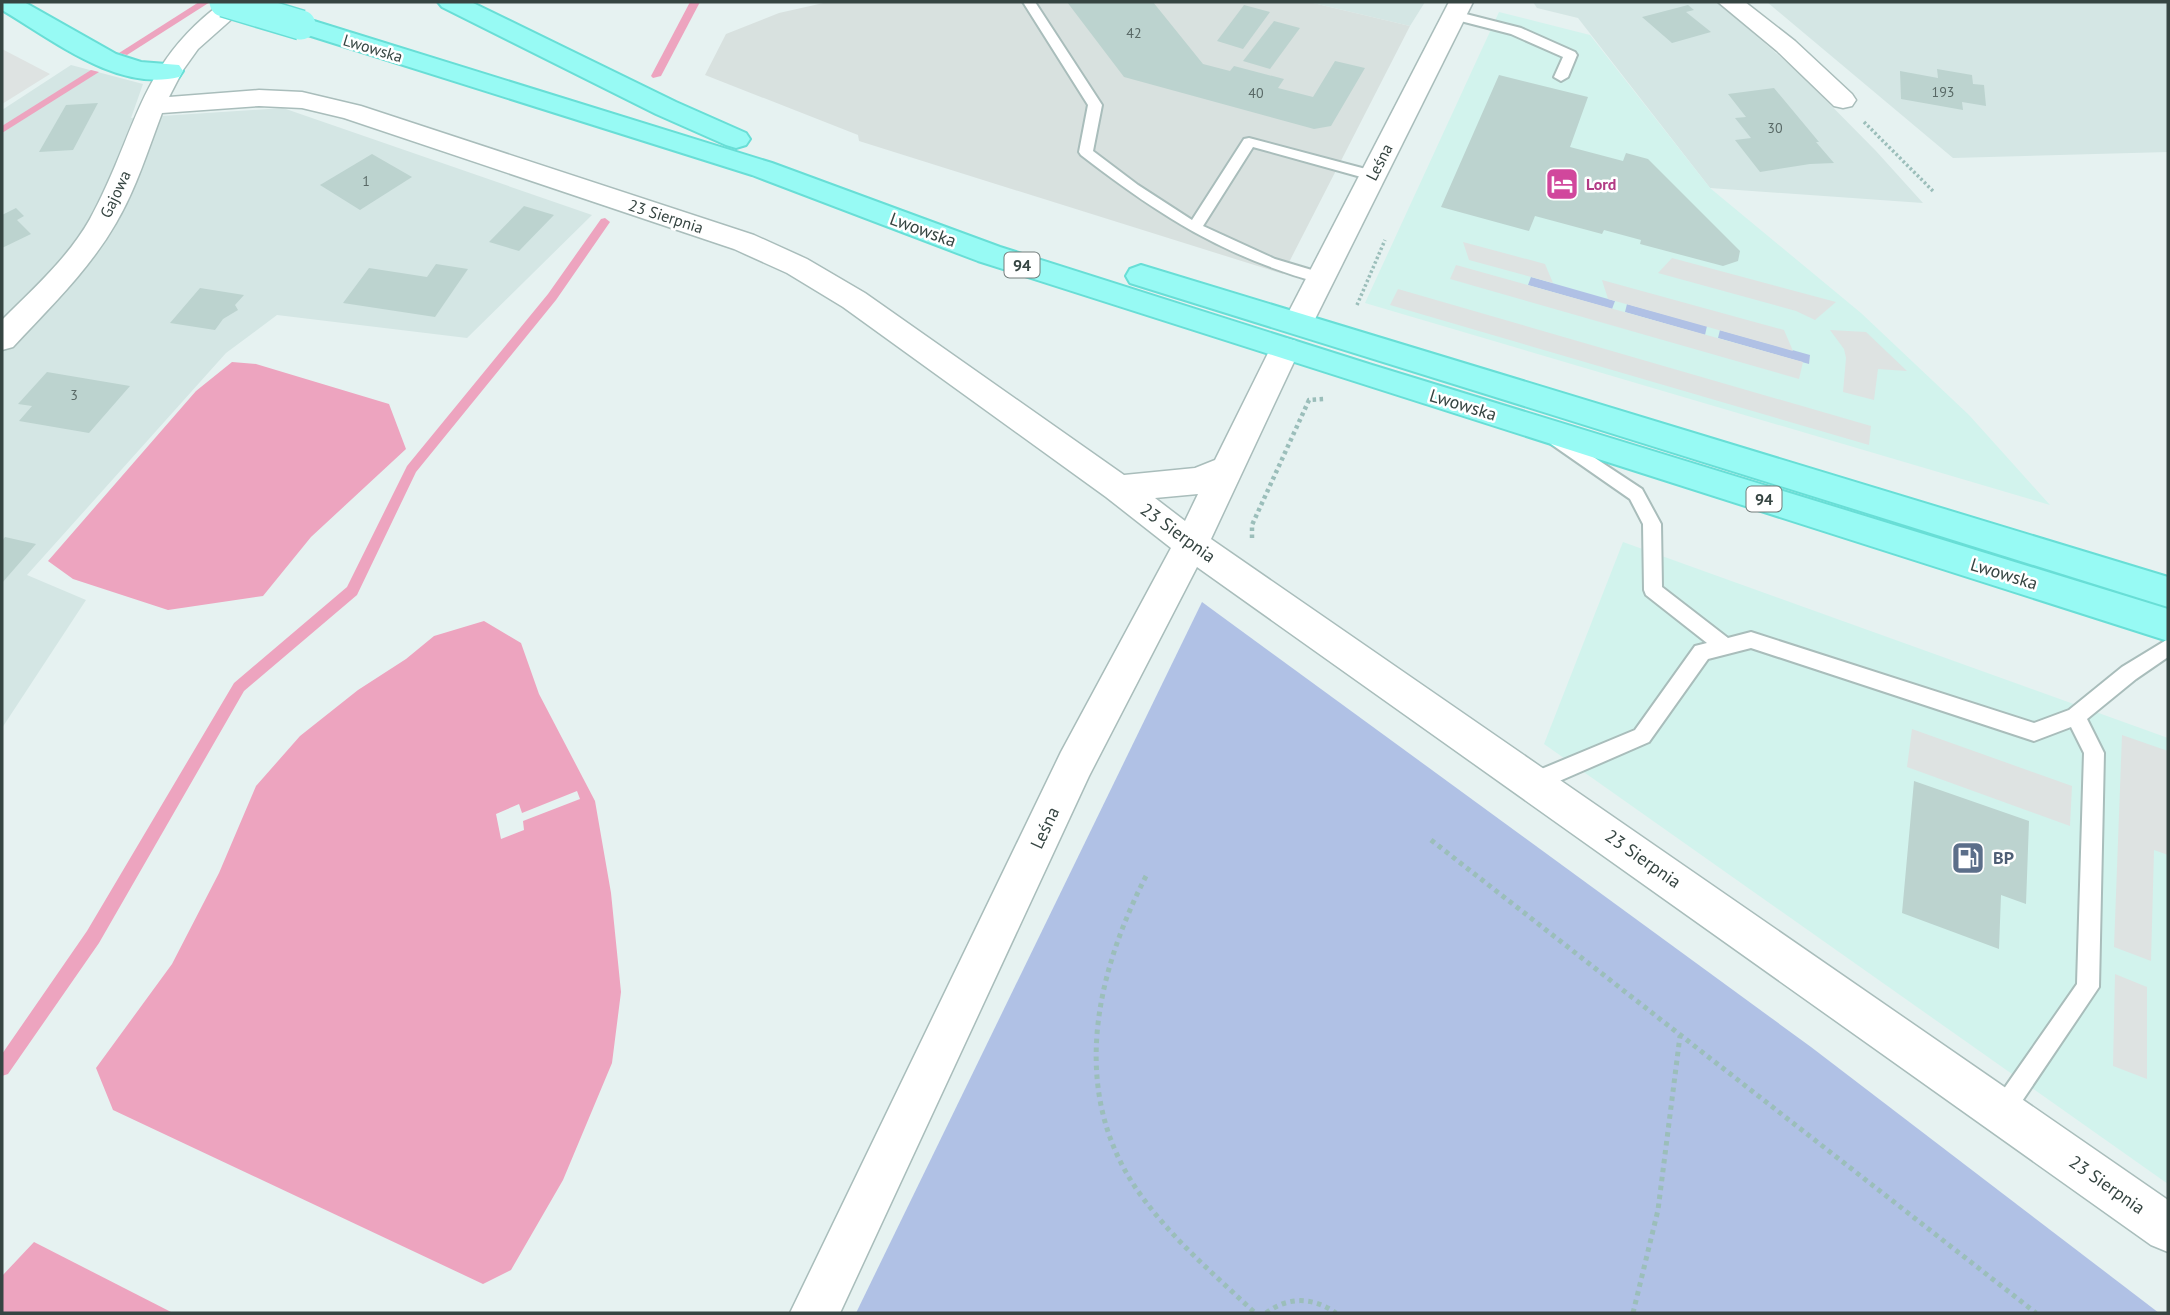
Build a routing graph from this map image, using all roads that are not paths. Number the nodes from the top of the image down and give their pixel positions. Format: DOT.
graph roads {
  1 [pos="6,2"];
  2 [pos="225,2"];
  3 [pos="239,2"];
  4 [pos="451,2"];
  5 [pos="1029,2"];
  6 [pos="1730,2"];
  7 [pos="1457,9"];
  8 [pos="170,71"];
  9 [pos="1561,77"];
  10 [pos="1843,100"];
  11 [pos="153,106"];
  12 [pos="762,169"];
  13 [pos="1372,175"];
  14 [pos="883,200"];
  15 [pos="1194,228"];
  16 [pos="1320,278"];
  17 [pos="1292,336"];
  18 [pos="2,339"];
  19 [pos="1366,359"];
  20 [pos="1545,430"];
  21 [pos="1226,469"];
  22 [pos="1118,488"];
  23 [pos="1191,544"];
  24 [pos="2168,592"];
  25 [pos="2168,625"];
  26 [pos="1726,647"];
  27 [pos="2168,647"];
  28 [pos="2076,716"];
  29 [pos="1534,782"];
  30 [pos="2002,1111"];
  31 [pos="2168,1228"];
  32 [pos="816,1313"];
  1 -- 8 [label="main road"];
  2 -- 12 [label="main road, Lwowska / 94, bridge"];
  3 -- 8 [label="street, Gajowa"];
  4 -- 14 [label="main road"];
  5 -- 15 [label="lane"];
  6 -- 10 [label="street"];
  7 -- 9 [label="lane"];
  7 -- 13 [label="street, Leśna"];
  8 -- 11 [label="street, Gajowa"];
  11 -- 18 [label="street, Gajowa"];
  11 -- 22 [label="street, 23 Sierpnia"];
  12 -- 14 [label="main road, Lwowska / 94"];
  12 -- 17 [label="main road, Lwowska / 94"];
  13 -- 15 [label="lane"];
  13 -- 16 [label="street, Leśna"];
  14 -- 17 [label="main road, Lwowska / 94"];
  15 -- 16 [label="lane"];
  16 -- 17 [label="street, Leśna"];
  17 -- 19 [label="main road, Lwowska / 94"];
  17 -- 21 [label="street, Leśna"];
  19 -- 20 [label="main road, Lwowska / 94"];
  19 -- 24 [label="main road, Lwowska / 94"];
  20 -- 25 [label="main road, Lwowska / 94"];
  20 -- 26 [label="lane"];
  21 -- 22 [label="street, 23 Sierpnia"];
  21 -- 23 [label="street, Leśna"];
  22 -- 23 [label="street, 23 Sierpnia"];
  23 -- 29 [label="street, 23 Sierpnia"];
  23 -- 32 [label="street, Leśna"];
  26 -- 28 [label="lane"];
  26 -- 29 [label="lane"];
  27 -- 28 [label="lane"];
  28 -- 30 [label="lane"];
  29 -- 30 [label="street, 23 Sierpnia"];
  30 -- 31 [label="street, 23 Sierpnia"];
}
